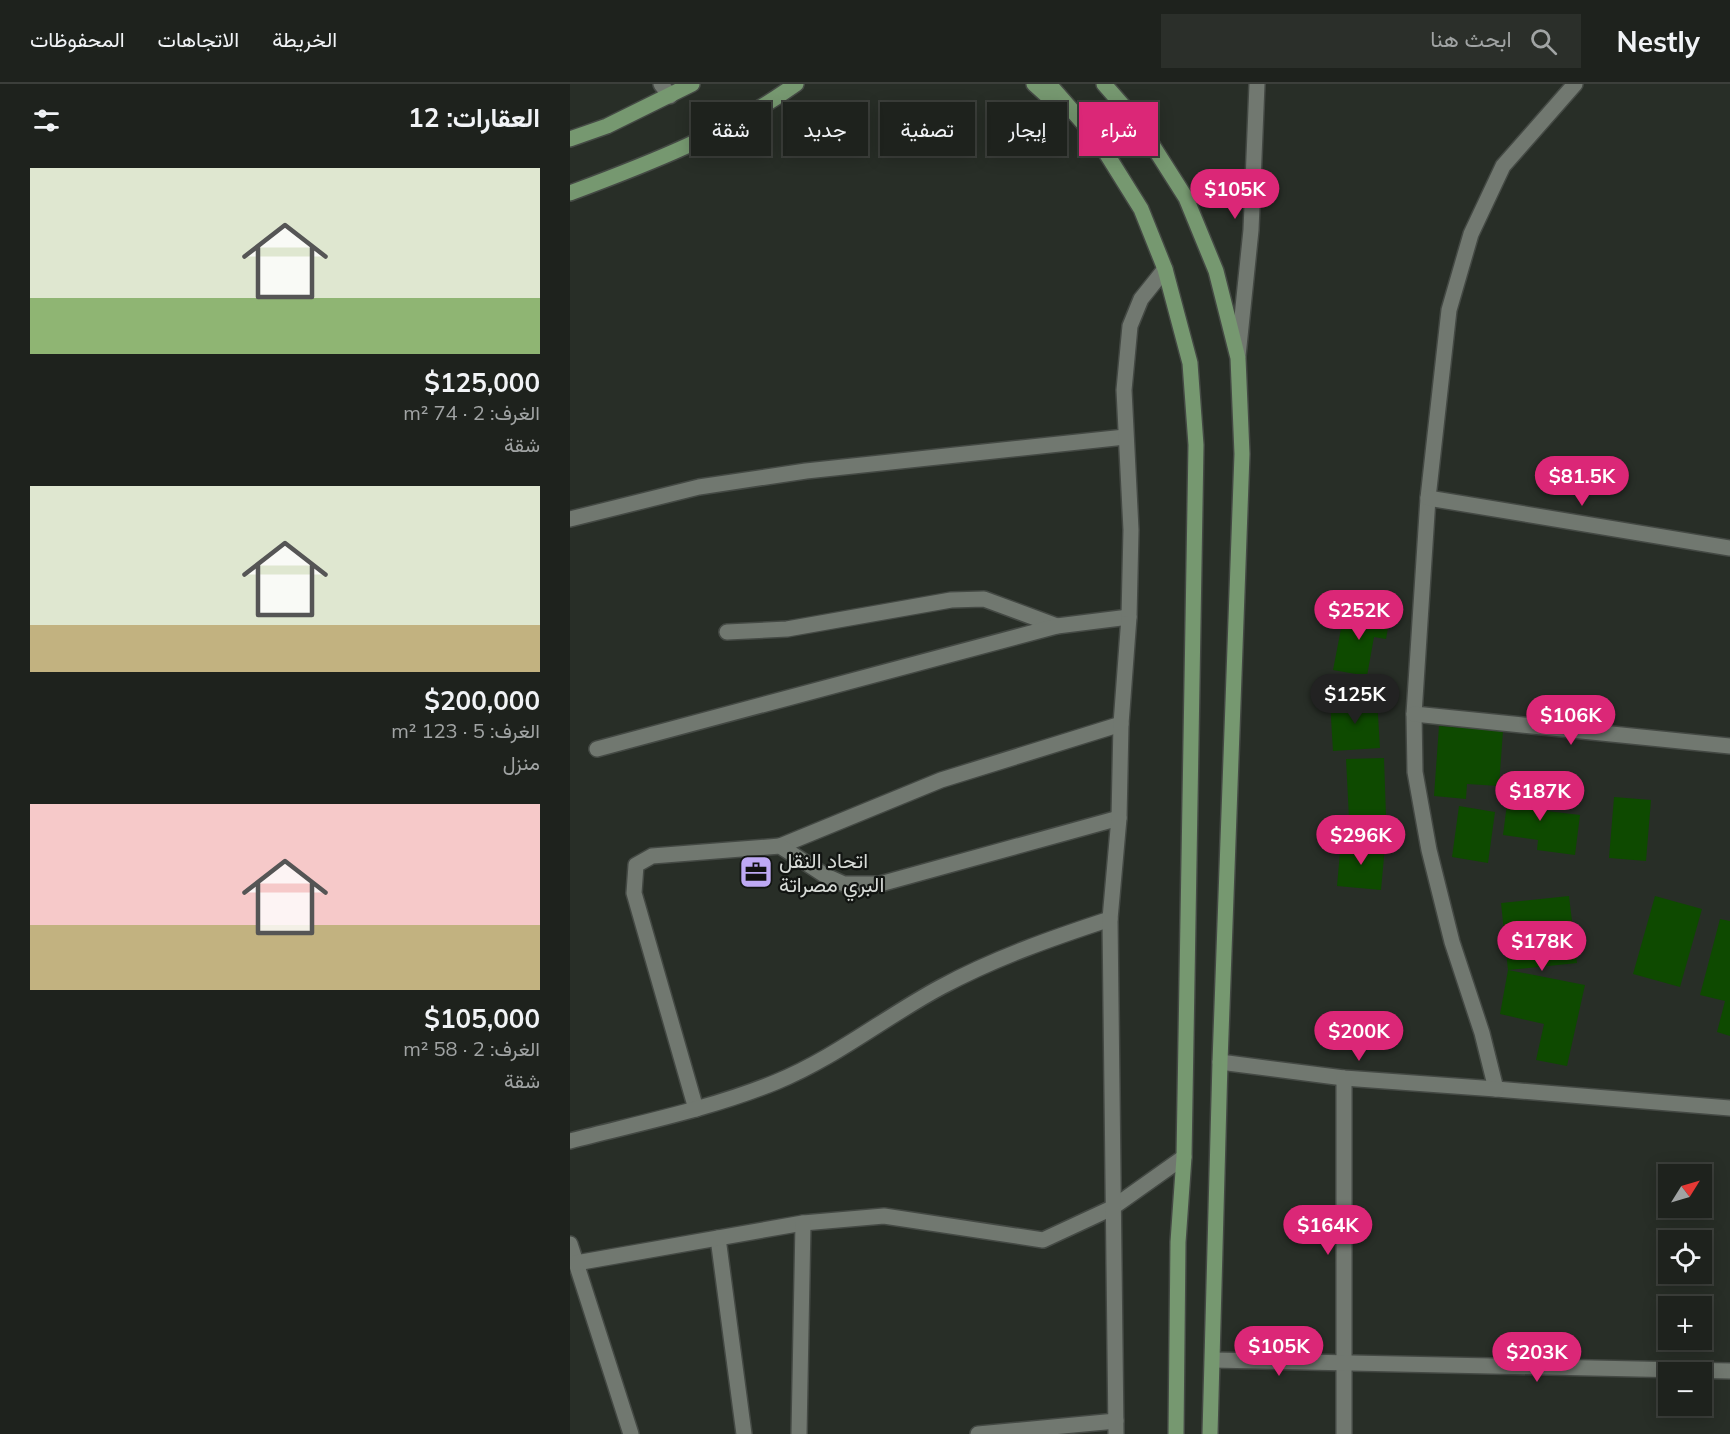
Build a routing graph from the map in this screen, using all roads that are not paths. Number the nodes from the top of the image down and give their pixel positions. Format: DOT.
graph roads {
  1 [pos="692,84"];
  2 [pos="796,84"];
  3 [pos="804,84"];
  4 [pos="1034,84"];
  5 [pos="1049,84"];
  6 [pos="1104,84"];
  7 [pos="1114,84"];
  8 [pos="1257,84"];
  9 [pos="1575,84"];
  10 [pos="665,90"];
  11 [pos="781,95"];
  12 [pos="1119,102"];
  13 [pos="1126,102"];
  14 [pos="1079,118"];
  15 [pos="1079,123"];
  16 [pos="570,139"];
  17 [pos="1158,153"];
  18 [pos="1108,156"];
  19 [pos="570,193"];
  20 [pos="1165,268"];
  21 [pos="1238,358"];
  22 [pos="1125,437"];
  23 [pos="1428,498"];
  24 [pos="570,519"];
  25 [pos="1730,548"];
  26 [pos="1129,617"];
  27 [pos="1057,626"];
  28 [pos="727,632"];
  29 [pos="1414,714"];
  30 [pos="1121,724"];
  31 [pos="1730,746"];
  32 [pos="597,749"];
  33 [pos="1119,818"];
  34 [pos="780,846"];
  35 [pos="1110,919"];
  36 [pos="1220,1062"];
  37 [pos="1344,1078"];
  38 [pos="1496,1089"];
  39 [pos="1730,1108"];
  40 [pos="696,1109"];
  41 [pos="570,1141"];
  42 [pos="1184,1157"];
  43 [pos="1112,1208"];
  44 [pos="803,1223"];
  45 [pos="718,1238"];
  46 [pos="570,1244"];
  47 [pos="576,1263"];
  48 [pos="1213,1360"];
  49 [pos="1345,1362"];
  50 [pos="1730,1371"];
  51 [pos="1116,1427"];
  52 [pos="631,1434"];
  53 [pos="744,1434"];
  54 [pos="799,1434"];
  55 [pos="978,1434"];
  56 [pos="1176,1434"];
  57 [pos="1210,1434"];
  58 [pos="1344,1434"];
  1 -- 10 [label="main road"];
  2 -- 11 [label="main road"];
  3 -- 11 [label="main road"];
  4 -- 15 [label="main road"];
  5 -- 14 [label="main road"];
  6 -- 12 [label="main road"];
  7 -- 13 [label="main road"];
  8 -- 21 [label="street"];
  9 -- 23 [label="street"];
  10 -- 16 [label="main road"];
  11 -- 19 [label="main road"];
  17 -- 21 [label="main road"];
  18 -- 20 [label="main road"];
  20 -- 22 [label="street"];
  20 -- 42 [label="main road"];
  21 -- 36 [label="main road"];
  22 -- 24 [label="street"];
  22 -- 26 [label="street"];
  23 -- 25 [label="street"];
  23 -- 29 [label="street"];
  26 -- 27 [label="street"];
  26 -- 30 [label="street"];
  27 -- 28 [label="street"];
  27 -- 32 [label="street"];
  29 -- 31 [label="street"];
  29 -- 38 [label="street"];
  30 -- 33 [label="street"];
  30 -- 34 [label="street"];
  33 -- 34 [label="street"];
  33 -- 35 [label="street"];
  34 -- 40 [label="street"];
  35 -- 40 [label="street"];
  35 -- 43 [label="street"];
  36 -- 37 [label="street"];
  36 -- 48 [label="main road"];
  37 -- 38 [label="street"];
  37 -- 49 [label="street"];
  38 -- 39 [label="street"];
  40 -- 41 [label="street"];
  42 -- 43 [label="street"];
  42 -- 56 [label="main road"];
  43 -- 44 [label="street"];
  43 -- 51 [label="street"];
  44 -- 45 [label="street"];
  44 -- 54 [label="street"];
  45 -- 47 [label="street"];
  45 -- 53 [label="street"];
  46 -- 47 [label="street"];
  47 -- 52 [label="street"];
  48 -- 49 [label="street"];
  48 -- 57 [label="main road"];
  49 -- 50 [label="street"];
  49 -- 58 [label="street"];
  51 -- 55 [label="street"];
}
